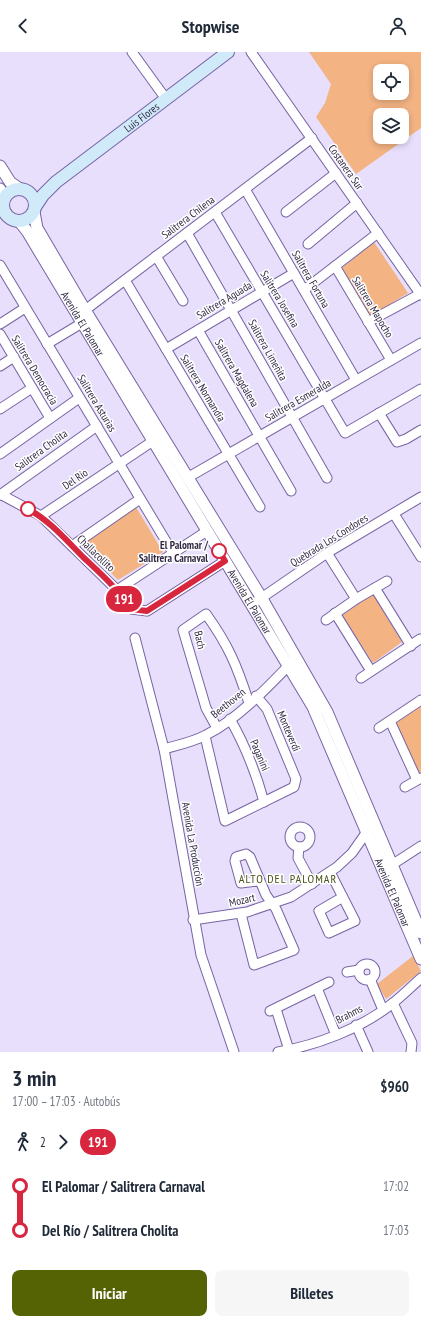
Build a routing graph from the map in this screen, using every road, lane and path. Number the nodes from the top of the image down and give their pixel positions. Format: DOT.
graph roads {
  1 [pos="132,52"];
  2 [pos="228,52"];
  3 [pos="251,52"];
  4 [pos="166,99"];
  5 [pos="312,138"];
  6 [pos="0,166"];
  7 [pos="336,173"];
  8 [pos="56,182"];
  9 [pos="245,189"];
  10 [pos="24,190"];
  11 [pos="2,202"];
  12 [pos="357,203"];
  13 [pos="35,209"];
  14 [pos="215,212"];
  15 [pos="286,212"];
  16 [pos="16,221"];
  17 [pos="0,226"];
  18 [pos="187,233"];
  19 [pos="378,233"];
  20 [pos="308,244"];
  21 [pos="156,256"];
  22 [pos="0,265"];
  23 [pos="335,266"];
  24 [pos="294,273"];
  25 [pos="125,280"];
  26 [pos="304,290"];
  27 [pos="262,291"];
  28 [pos="420,294"];
  29 [pos="183,301"];
  30 [pos="25,308"];
  31 [pos="231,310"];
  32 [pos="82,316"];
  33 [pos="368,322"];
  34 [pos="0,324"];
  35 [pos="198,330"];
  36 [pos="0,334"];
  37 [pos="421,343"];
  38 [pos="47,344"];
  39 [pos="166,349"];
  40 [pos="14,357"];
  41 [pos="391,360"];
  42 [pos="0,366"];
  43 [pos="356,380"];
  44 [pos="32,388"];
  45 [pos="421,388"];
  46 [pos="80,398"];
  47 [pos="325,398"];
  48 [pos="0,409"];
  49 [pos="379,413"];
  50 [pos="292,417"];
  51 [pos="50,418"];
  52 [pos="97,426"];
  53 [pos="421,430"];
  54 [pos="260,436"];
  55 [pos="158,438"];
  56 [pos="0,454"];
  57 [pos="229,454"];
  58 [pos="119,464"];
  59 [pos="187,478"];
  60 [pos="327,478"];
  61 [pos="291,491"];
  62 [pos="0,495"];
  63 [pos="421,497"];
  64 [pos="140,499"];
  65 [pos="260,508"];
  66 [pos="394,514"];
  67 [pos="41,516"];
  68 [pos="207,530"];
  69 [pos="72,546"];
  70 [pos="172,553"];
  71 [pos="327,553"];
  72 [pos="421,557"];
  73 [pos="225,561"];
  74 [pos="387,581"];
  75 [pos="375,588"];
  76 [pos="117,590"];
  77 [pos="261,598"];
  78 [pos="356,599"];
  79 [pos="252,605"];
  80 [pos="335,613"];
  81 [pos="326,620"];
  82 [pos="135,638"];
  83 [pos="420,640"];
  84 [pos="411,646"];
  85 [pos="296,657"];
  86 [pos="288,666"];
  87 [pos="371,671"];
  88 [pos="361,678"];
  89 [pos="256,696"];
  90 [pos="421,700"];
  91 [pos="249,703"];
  92 [pos="230,719"];
  93 [pos="390,721"];
  94 [pos="218,728"];
  95 [pos="379,728"];
  96 [pos="205,736"];
  97 [pos="164,749"];
  98 [pos="419,779"];
  99 [pos="405,787"];
  100 [pos="264,802"];
  101 [pos="366,833"];
  102 [pos="421,846"];
  103 [pos="299,847"];
  104 [pos="387,867"];
  105 [pos="330,872"];
  106 [pos="260,881"];
  107 [pos="312,884"];
  108 [pos="343,897"];
  109 [pos="272,904"];
  110 [pos="241,914"];
  111 [pos="194,920"];
  112 [pos="421,933"];
  113 [pos="421,959"];
  114 [pos="347,972"];
  115 [pos="421,978"];
  116 [pos="329,982"];
  117 [pos="317,988"];
  118 [pos="393,1003"];
  119 [pos="383,1010"];
  120 [pos="356,1026"];
  121 [pos="336,1035"];
  122 [pos="285,1051"];
  123 [pos="234,1052"];
  124 [pos="368,1052"];
  125 [pos="411,1052"];
  1 -- 4 [label="street"];
  2 -- 4 [label="main road, Luis Flores"];
  3 -- 5 [label="street, Costanera Sur"];
  4 -- 8 [label="main road, Luis Flores"];
  5 -- 7 [label="street, Costanera Sur"];
  5 -- 9 [label="street, Salitrera Chilena"];
  6 -- 10 [label="street"];
  7 -- 12 [label="street, Costanera Sur"];
  7 -- 15 [label="street"];
  8 -- 10 [label="main road, Luis Flores"];
  8 -- 13 [label="main road, Luis Flores"];
  9 -- 14 [label="street, Salitrera Chilena"];
  9 -- 24 [label="street, Salitrera Fortuna"];
  10 -- 11 [label="main road"];
  10 -- 13 [label="main road"];
  11 -- 16 [label="main road"];
  12 -- 19 [label="street, Costanera Sur"];
  12 -- 20 [label="street"];
  13 -- 16 [label="main road"];
  13 -- 32 [label="street, Avenida El Palomar"];
  14 -- 18 [label="street, Salitrera Chilena"];
  14 -- 27 [label="street, Salitrera Josefina"];
  16 -- 17 [label="main road"];
  16 -- 32 [label="street, Avenida El Palomar"];
  18 -- 21 [label="street, Salitrera Chilena"];
  18 -- 31 [label="street, Salitrera Limeñita"];
  19 -- 23 [label="street"];
  19 -- 28 [label="street, Costanera Sur"];
  21 -- 25 [label="street, Salitrera Chilena"];
  21 -- 29 [label="street"];
  22 -- 30 [label="street, Salitrera Asturias"];
  23 -- 26 [label="street"];
  23 -- 33 [label="street, Salitrera Mapocho"];
  24 -- 26 [label="street, Salitrera Fortuna"];
  24 -- 27 [label="street, Salitrera Aguada"];
  25 -- 32 [label="street, Salitrera Chilena"];
  25 -- 39 [label="street, Salitrera Normandia"];
  26 -- 43 [label="street, Salitrera Fortuna"];
  27 -- 31 [label="street, Salitrera Aguada"];
  27 -- 47 [label="street, Salitrera Josefina"];
  28 -- 33 [label="street"];
  30 -- 34 [label="street"];
  30 -- 38 [label="street, Salitrera Asturias"];
  31 -- 35 [label="street, Salitrera Aguada"];
  31 -- 50 [label="street, Salitrera Limeñita"];
  32 -- 38 [label="street, Salitrera Chilena"];
  32 -- 55 [label="street, Avenida El Palomar"];
  33 -- 41 [label="street, Salitrera Mapocho"];
  35 -- 39 [label="street, Salitrera Aguada"];
  35 -- 54 [label="street, Salitrera Magdalena"];
  36 -- 40 [label="street, Salitrera Democracia"];
  37 -- 41 [label="street, Salitrera Esmeralda"];
  38 -- 46 [label="street, Salitrera Asturias"];
  39 -- 57 [label="street, Salitrera Normandia"];
  40 -- 42 [label="street"];
  40 -- 44 [label="street, Salitrera Democracia"];
  41 -- 43 [label="street, Salitrera Esmeralda"];
  43 -- 47 [label="street, Salitrera Esmeralda"];
  44 -- 48 [label="street"];
  44 -- 51 [label="street, Salitrera Democracia"];
  45 -- 49 [label="street"];
  46 -- 51 [label="street"];
  46 -- 52 [label="street, Salitrera Asturias"];
  47 -- 49 [label="street, Salitrera Josefina"];
  47 -- 50 [label="street, Salitrera Esmeralda"];
  49 -- 53 [label="street"];
  50 -- 54 [label="street, Salitrera Esmeralda"];
  50 -- 60 [label="street, Salitrera Limeñita"];
  51 -- 56 [label="street"];
  52 -- 58 [label="street, Salitrera Asturias"];
  52 -- 62 [label="street, Salitrera Cholita"];
  54 -- 57 [label="street, Salitrera Esmeralda"];
  54 -- 61 [label="street, Salitrera Magdalena"];
  55 -- 58 [label="street, Del Río"];
  55 -- 59 [label="street, Avenida El Palomar"];
  55 -- 68 [label="street, Avenida El Palomar"];
  57 -- 59 [label="street, Salitrera Esmeralda"];
  57 -- 65 [label="street, Salitrera Normandia"];
  58 -- 64 [label="street, Salitrera Asturias"];
  58 -- 67 [label="street, Del Río"];
  59 -- 77 [label="street, Avenida El Palomar"];
  62 -- 67 [label="street"];
  63 -- 66 [label="street, Quebrada Los Condores"];
  64 -- 69 [label="street"];
  64 -- 70 [label="street, Salitrera Asturias"];
  66 -- 71 [label="street, Quebrada Los Condores"];
  66 -- 72 [label="street"];
  67 -- 69 [label="street, Challacollito"];
  68 -- 70 [label="street"];
  68 -- 73 [label="street, Avenida El Palomar"];
  69 -- 76 [label="street, Challacollito"];
  70 -- 76 [label="street"];
  71 -- 77 [label="street, Quebrada Los Condores"];
  71 -- 78 [label="street"];
  73 -- 76 [label="street, Challacollito"];
  73 -- 79 [label="street, Avenida El Palomar"];
  74 -- 75 [label="street"];
  75 -- 78 [label="street"];
  75 -- 84 [label="street"];
  77 -- 79 [label="street, Quebrada Los Condores"];
  77 -- 85 [label="street, Avenida El Palomar"];
  78 -- 80 [label="street"];
  79 -- 86 [label="street, Avenida El Palomar"];
  80 -- 81 [label="street"];
  80 -- 87 [label="street"];
  82 -- 97 [label="street, Avenida La Producción"];
  83 -- 84 [label="street"];
  84 -- 87 [label="street"];
  85 -- 86 [label="street, Beethoven"];
  85 -- 104 [label="street, Avenida El Palomar"];
  86 -- 89 [label="street, Beethoven"];
  86 -- 101 [label="street, Avenida El Palomar"];
  87 -- 88 [label="street"];
  89 -- 91 [label="street, Beethoven"];
  89 -- 100 [label="street, Monteverdi"];
  90 -- 93 [label="street"];
  91 -- 92 [label="street, Beethoven"];
  91 -- 94 [label="street, Bach"];
  92 -- 94 [label="street, Beethoven"];
  92 -- 100 [label="street, Paganini"];
  93 -- 95 [label="street"];
  93 -- 98 [label="street"];
  94 -- 96 [label="street, Beethoven"];
  96 -- 97 [label="street, Beethoven"];
  96 -- 100 [label="street"];
  97 -- 111 [label="street, Avenida La Producción"];
  98 -- 99 [label="street"];
  101 -- 104 [label="street, Avenida El Palomar"];
  101 -- 105 [label="street, Mozart"];
  102 -- 104 [label="street"];
  103 -- 107 [label="street"];
  104 -- 112 [label="street, Avenida El Palomar"];
  104 -- 113 [label="street, Avenida El Palomar"];
  105 -- 107 [label="street, Mozart"];
  105 -- 108 [label="street"];
  106 -- 109 [label="street"];
  107 -- 109 [label="street, Mozart"];
  109 -- 110 [label="street, Mozart"];
  109 -- 110 [label="street"];
  110 -- 111 [label="street, Mozart"];
  111 -- 123 [label="street, Avenida La Producción"];
  114 -- 119 [label="street"];
  115 -- 118 [label="street, Brahms"];
  116 -- 117 [label="street"];
  117 -- 121 [label="street"];
  117 -- 122 [label="street"];
  118 -- 119 [label="street, Brahms"];
  118 -- 125 [label="street"];
  119 -- 120 [label="street, Brahms"];
  120 -- 121 [label="street, Brahms"];
  120 -- 124 [label="street"];
  121 -- 122 [label="street, Brahms"];
}
